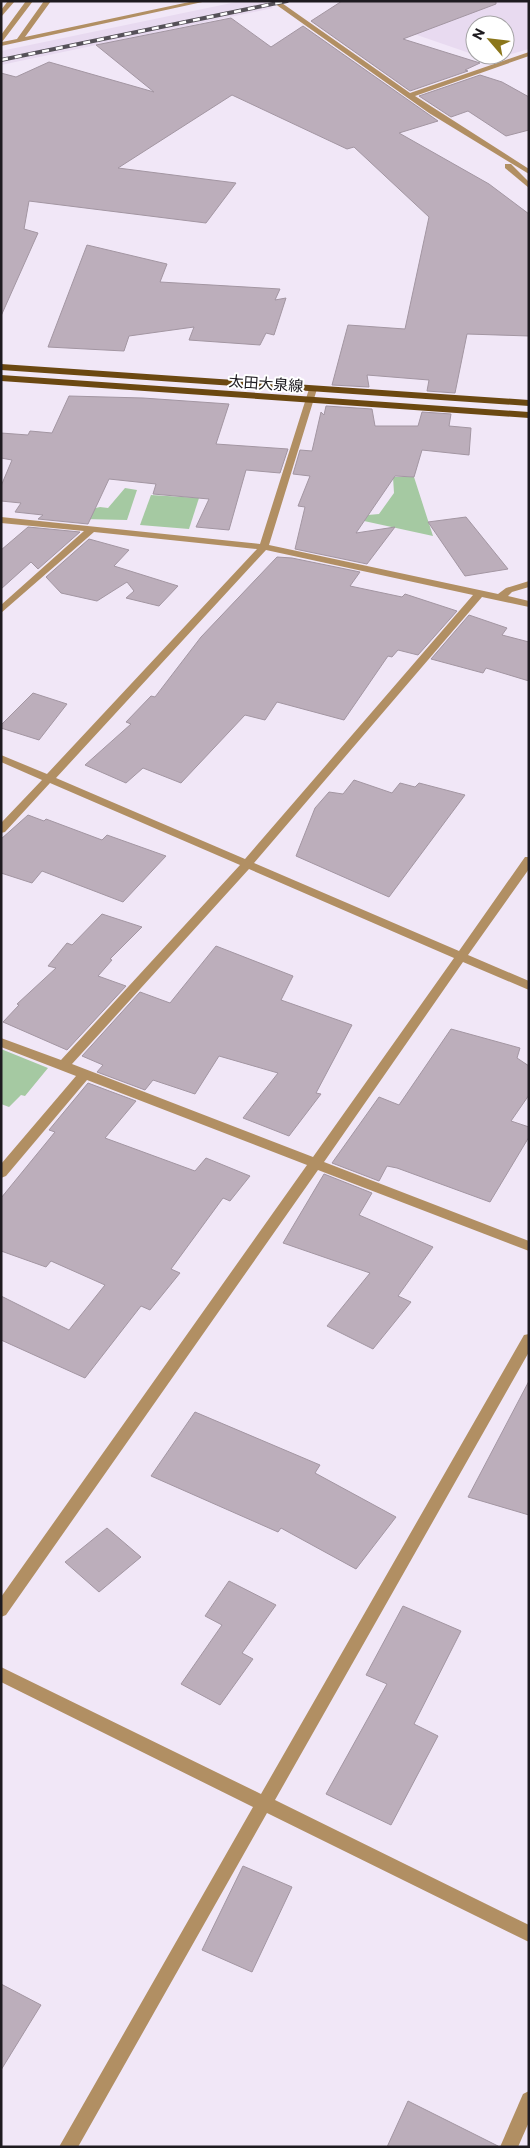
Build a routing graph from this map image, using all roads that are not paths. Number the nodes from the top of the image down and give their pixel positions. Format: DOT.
graph roads {
  1 [pos="12,1"];
  2 [pos="30,1"];
  3 [pos="48,1"];
  4 [pos="204,1"];
  5 [pos="274,1"];
  6 [pos="1,15"];
  7 [pos="1,40"];
  8 [pos="19,40"];
  9 [pos="1,44"];
  10 [pos="529,54"];
  11 [pos="409,96"];
  12 [pos="498,155"];
  13 [pos="529,172"];
  14 [pos="529,186"];
  15 [pos="1,367"];
  16 [pos="1,378"];
  17 [pos="313,389"];
  18 [pos="309,400"];
  19 [pos="529,403"];
  20 [pos="529,415"];
  21 [pos="1,520"];
  22 [pos="92,529"];
  23 [pos="264,547"];
  24 [pos="529,584"];
  25 [pos="480,593"];
  26 [pos="500,598"];
  27 [pos="529,604"];
  28 [pos="1,610"];
  29 [pos="1,758"];
  30 [pos="50,780"];
  31 [pos="1,830"];
  32 [pos="529,860"];
  33 [pos="248,863"];
  34 [pos="461,956"];
  35 [pos="529,986"];
  36 [pos="1,1042"];
  37 [pos="63,1066"];
  38 [pos="85,1074"];
  39 [pos="316,1163"];
  40 [pos="1,1172"];
  41 [pos="529,1246"];
  42 [pos="529,1339"];
  43 [pos="1,1610"];
  44 [pos="1,1674"];
  45 [pos="263,1803"];
  46 [pos="529,1934"];
  47 [pos="529,2100"];
  48 [pos="68,2147"];
  49 [pos="509,2147"];
  1 -- 6 [label="street"];
  2 -- 7 [label="street"];
  3 -- 8 [label="street"];
  4 -- 8 [label="street"];
  5 -- 11 [label="street"];
  8 -- 9 [label="street"];
  10 -- 11 [label="street"];
  11 -- 12 [label="street"];
  12 -- 13 [label="street"];
  12 -- 14 [label="street"];
  15 -- 17 [label="main road, 太田大泉線"];
  16 -- 18 [label="main road, 太田大泉線"];
  17 -- 18 [label="street"];
  17 -- 19 [label="main road, 太田大泉線"];
  18 -- 20 [label="main road, 太田大泉線"];
  18 -- 23 [label="street"];
  21 -- 22 [label="street"];
  22 -- 23 [label="street"];
  22 -- 28 [label="street"];
  23 -- 25 [label="street"];
  23 -- 30 [label="street"];
  24 -- 26 [label="street"];
  25 -- 26 [label="street"];
  25 -- 33 [label="street"];
  26 -- 27 [label="street"];
  29 -- 30 [label="street"];
  30 -- 31 [label="street"];
  30 -- 33 [label="street"];
  32 -- 34 [label="street"];
  33 -- 34 [label="street"];
  33 -- 37 [label="street"];
  34 -- 35 [label="street"];
  34 -- 39 [label="street"];
  36 -- 37 [label="street"];
  37 -- 38 [label="street"];
  38 -- 39 [label="street"];
  38 -- 40 [label="street"];
  39 -- 41 [label="street"];
  39 -- 43 [label="street"];
  42 -- 45 [label="street"];
  44 -- 45 [label="street"];
  45 -- 46 [label="street"];
  45 -- 48 [label="street"];
  47 -- 49 [label="street"];
}
